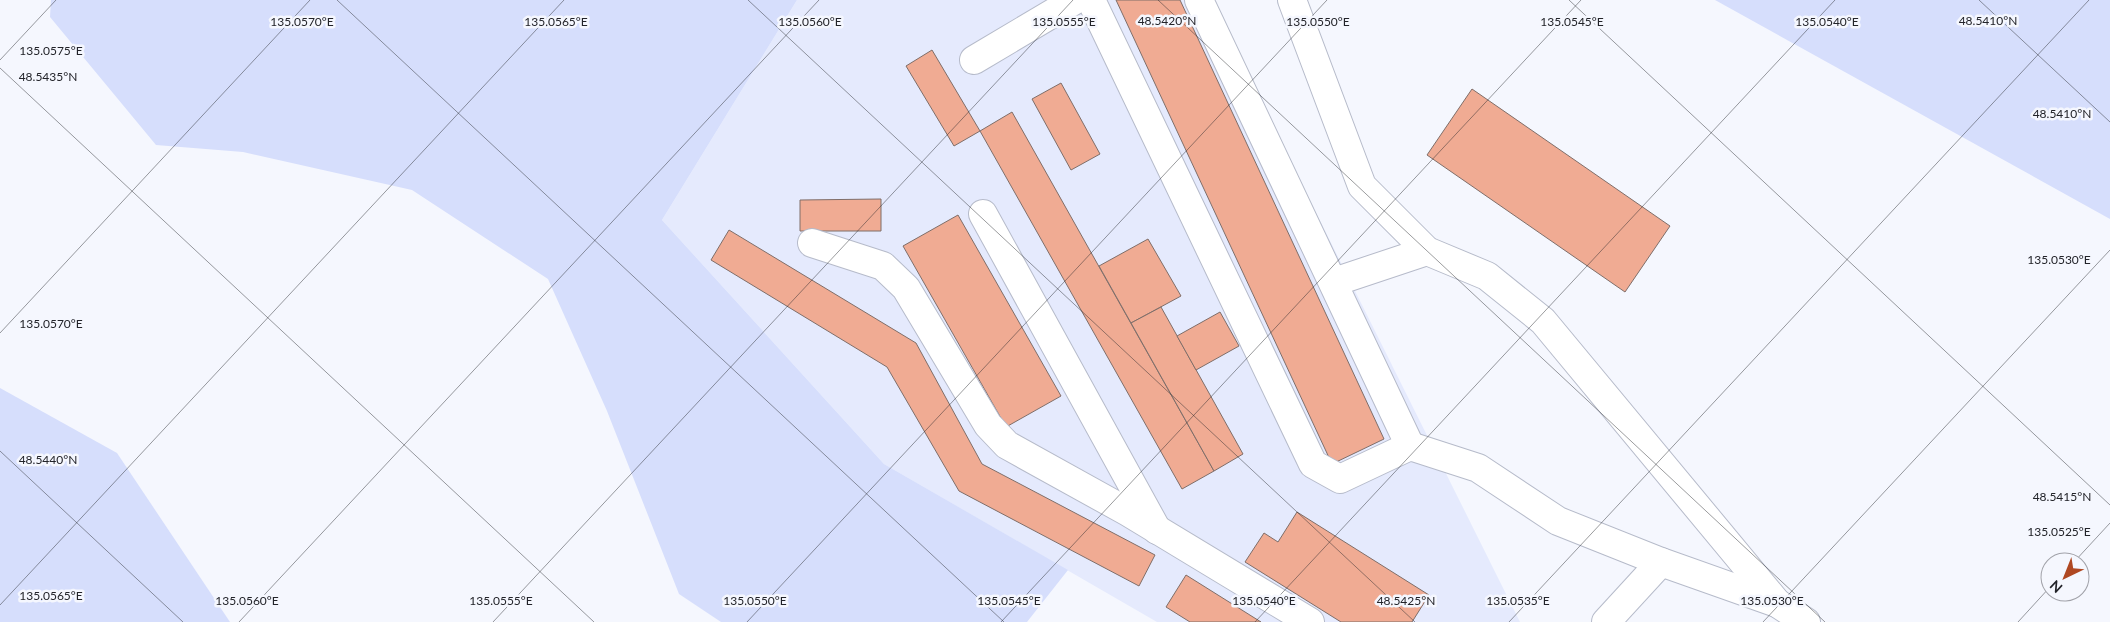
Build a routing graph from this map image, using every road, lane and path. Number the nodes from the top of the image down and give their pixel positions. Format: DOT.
graph roads {
  1 [pos="1074,0"];
  2 [pos="1091,0"];
  3 [pos="1199,0"];
  4 [pos="1292,0"];
  5 [pos="974,60"];
  6 [pos="983,214"];
  7 [pos="812,243"];
  8 [pos="1427,251"];
  9 [pos="1334,282"];
  10 [pos="1410,446"];
  11 [pos="1157,530"];
  12 [pos="1661,562"];
  13 [pos="1777,603"];
  14 [pos="1310,622"];
  15 [pos="1606,622"];
  16 [pos="1806,622"];
  1 -- 5 [label="lane"];
  2 -- 10 [label="lane"];
  3 -- 9 [label="lane"];
  4 -- 8 [label="lane"];
  6 -- 11 [label="lane"];
  7 -- 11 [label="lane"];
  8 -- 9 [label="lane"];
  8 -- 13 [label="lane"];
  9 -- 10 [label="lane"];
  10 -- 12 [label="lane"];
  11 -- 14 [label="lane"];
  12 -- 13 [label="lane"];
  12 -- 15 [label="lane"];
  13 -- 16 [label="lane"];
}
